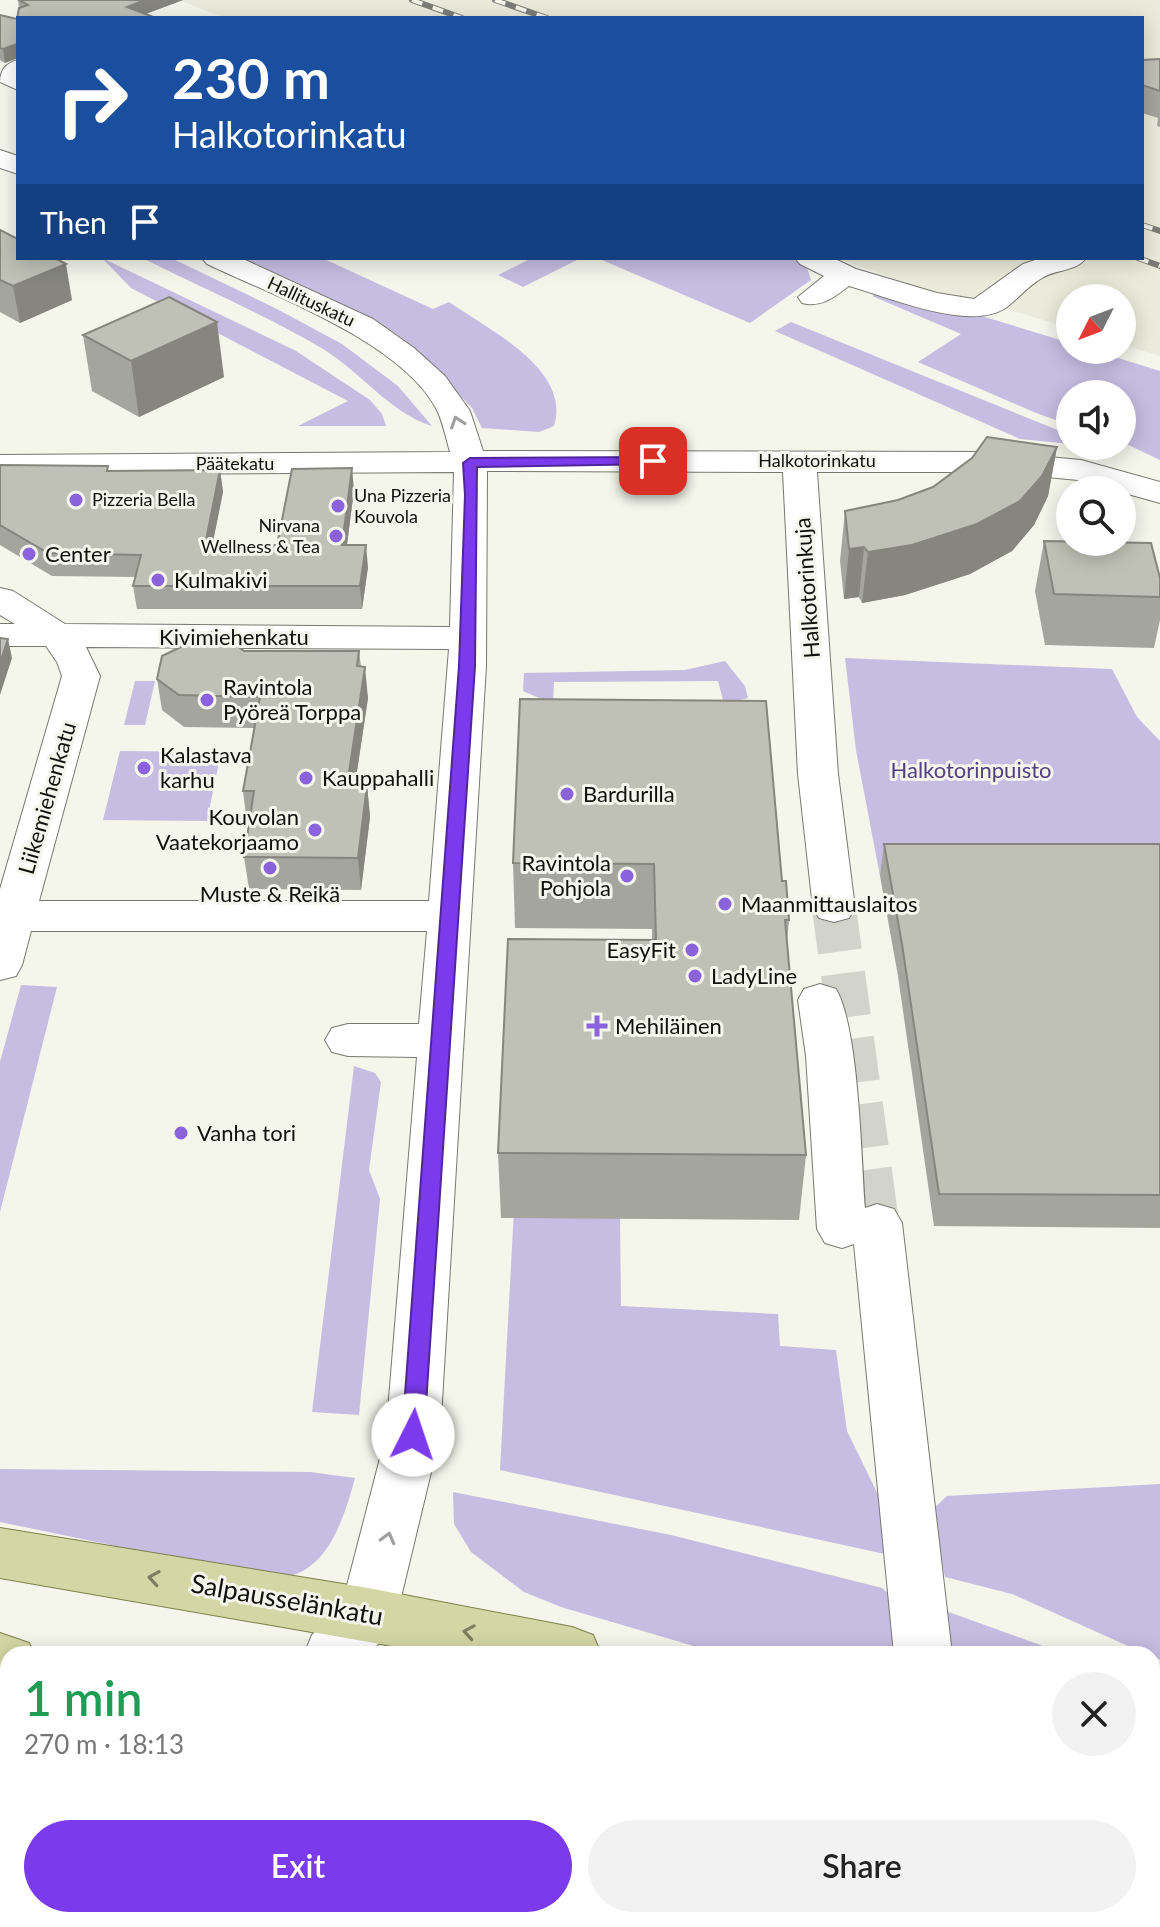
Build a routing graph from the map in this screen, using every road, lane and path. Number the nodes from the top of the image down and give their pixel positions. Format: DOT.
graph roads {
  1 [pos="228,260"];
  2 [pos="814,260"];
  3 [pos="1052,260"];
  4 [pos="845,275"];
  5 [pos="813,297"];
  6 [pos="799,461"];
  7 [pos="470,463"];
  8 [pos="0,465"];
  9 [pos="1160,493"];
  10 [pos="0,599"];
  11 [pos="0,635"];
  12 [pos="59,636"];
  13 [pos="467,638"];
  14 [pos="12,895"];
  15 [pos="834,908"];
  16 [pos="449,916"];
  17 [pos="0,965"];
  18 [pos="820,1000"];
  19 [pos="348,1040"];
  20 [pos="441,1041"];
  21 [pos="0,1553"];
  22 [pos="351,1634"];
  23 [pos="484,1646"];
  24 [pos="922,1646"];
  7 -- 1 [label="street, Hallituskatu, one-way"];
  2 -- 4 [label="street"];
  3 -- 4 [label="street"];
  4 -- 5 [label="street"];
  6 -- 7 [label="street, Halkotorinkatu"];
  6 -- 9 [label="street, Halkotorinkatu"];
  6 -- 15 [label="street, Halkotorinkuja"];
  7 -- 8 [label="street, Päätekatu"];
  7 -- 13 [label="street, Hallituskatu"];
  10 -- 12 [label="street"];
  11 -- 12 [label="street, Kivimiehenkatu"];
  12 -- 13 [label="street, Kivimiehenkatu"];
  12 -- 14 [label="street, Liikemiehenkatu"];
  13 -- 16 [label="street, Hallituskatu"];
  14 -- 16 [label="street"];
  14 -- 17 [label="street, Liikemiehenkatu"];
  16 -- 20 [label="street, Hallituskatu"];
  18 -- 24 [label="street"];
  19 -- 20 [label="street"];
  22 -- 20 [label="street, Hallituskatu, one-way"];
  22 -- 21 [label="main road, Salpausselänkatu, one-way"];
  23 -- 22 [label="main road, Salpausselänkatu, one-way"];
}
